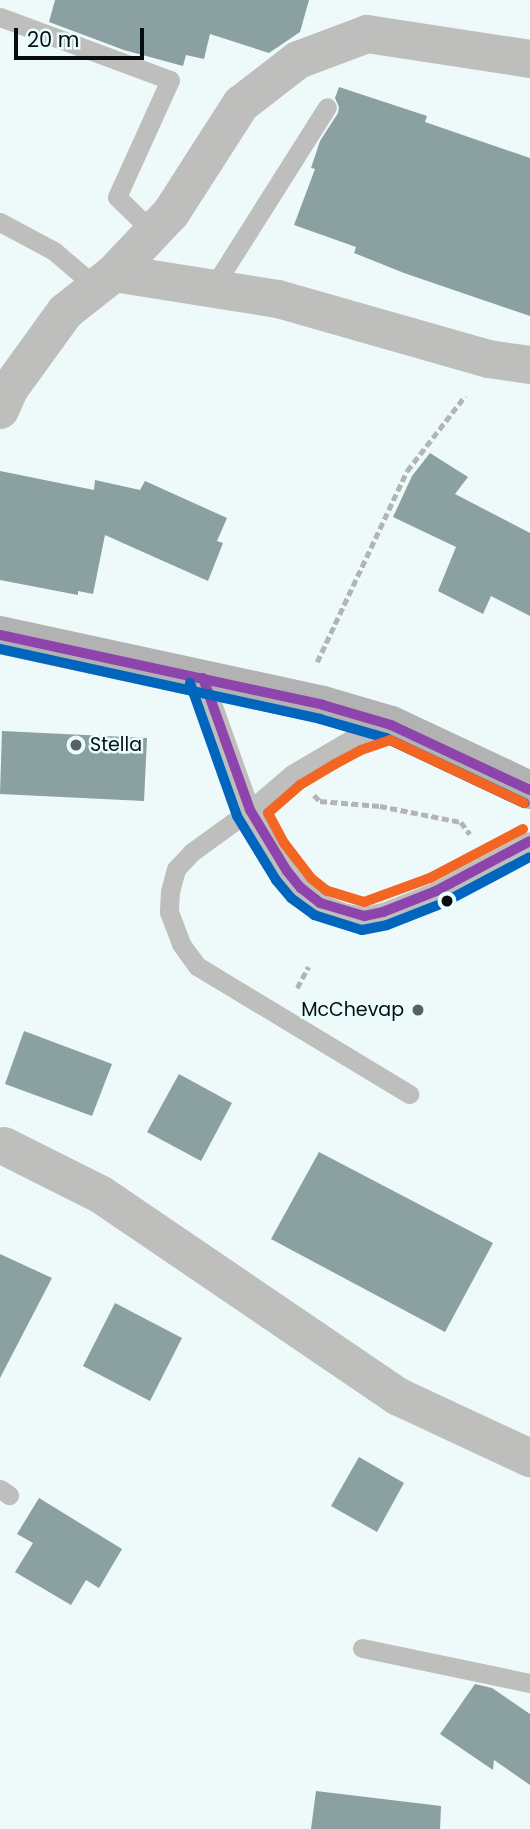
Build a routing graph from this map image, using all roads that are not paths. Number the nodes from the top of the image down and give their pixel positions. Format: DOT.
graph roads {
  1 [pos="0,17"];
  2 [pos="530,59"];
  3 [pos="327,107"];
  4 [pos="0,222"];
  5 [pos="153,232"];
  6 [pos="105,280"];
  7 [pos="212,289"];
  8 [pos="530,365"];
  9 [pos="0,410"];
  10 [pos="0,635"];
  11 [pos="203,678"];
  12 [pos="391,725"];
  13 [pos="530,790"];
  14 [pos="250,810"];
  15 [pos="530,841"];
  16 [pos="409,1094"];
  17 [pos="4,1146"];
  18 [pos="530,1458"];
  19 [pos="362,1648"];
  20 [pos="530,1683"];
  1 -- 5 [label="lane"];
  2 -- 5 [label="street"];
  3 -- 7 [label="lane"];
  4 -- 6 [label="lane"];
  5 -- 6 [label="street"];
  6 -- 7 [label="street"];
  6 -- 9 [label="street"];
  7 -- 8 [label="street"];
  10 -- 11 [label="main road"];
  11 -- 12 [label="main road"];
  11 -- 14 [label="lane"];
  12 -- 13 [label="main road"];
  12 -- 14 [label="lane"];
  14 -- 15 [label="lane"];
  14 -- 16 [label="lane"];
  17 -- 18 [label="street"];
  19 -- 20 [label="lane"];
}
